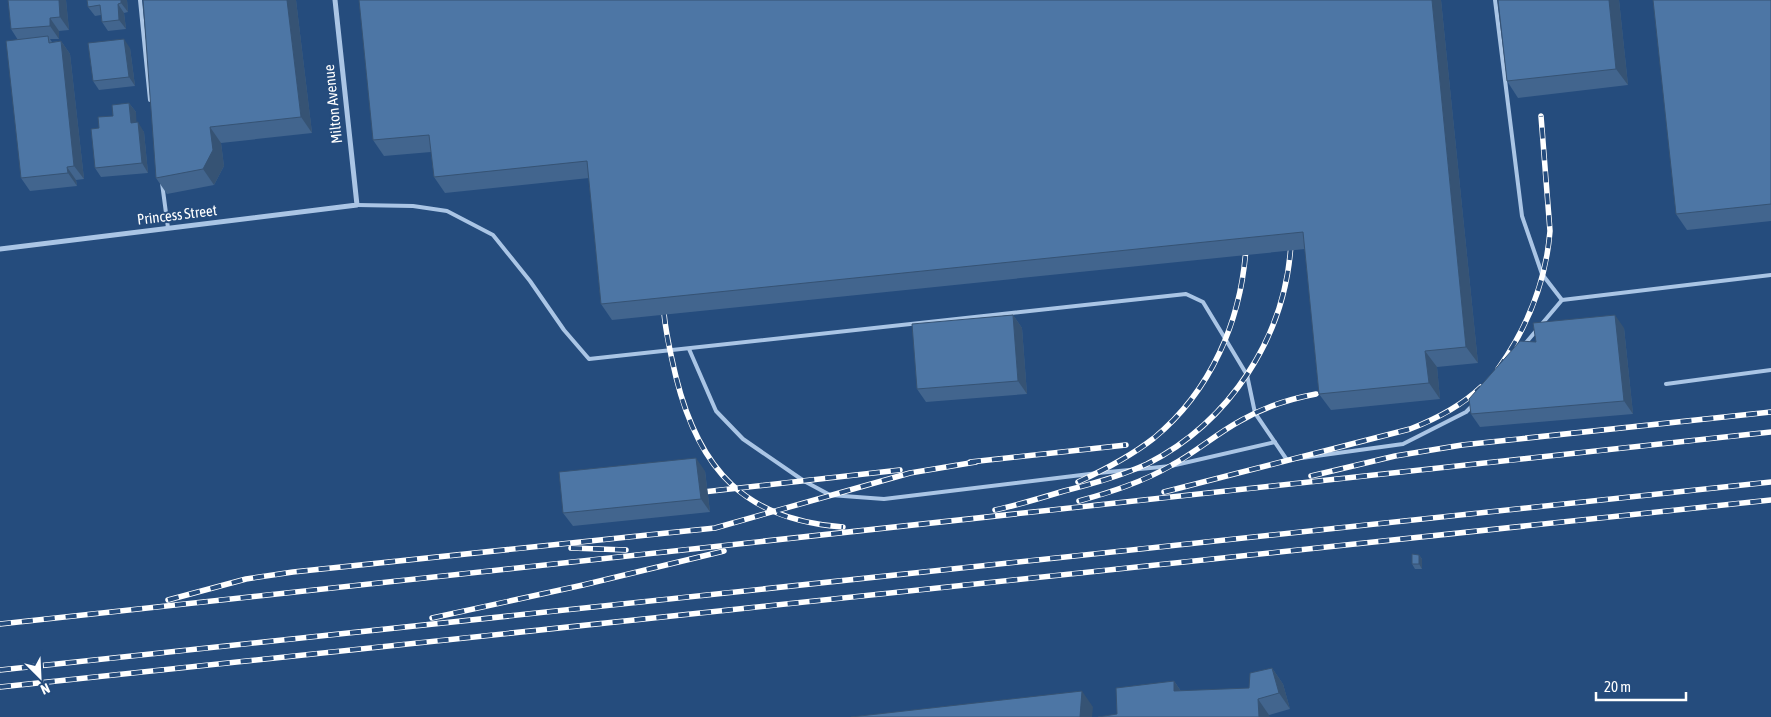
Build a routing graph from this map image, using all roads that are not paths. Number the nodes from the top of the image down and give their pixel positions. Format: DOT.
graph roads {
  1 [pos="140,0"];
  2 [pos="334,0"];
  3 [pos="1496,0"];
  4 [pos="151,105"];
  5 [pos="161,181"];
  6 [pos="357,206"];
  7 [pos="168,228"];
  8 [pos="0,249"];
  9 [pos="1771,275"];
  10 [pos="1562,300"];
  11 [pos="689,349"];
  12 [pos="1520,349"];
  13 [pos="1771,370"];
  14 [pos="1666,384"];
  15 [pos="1472,405"];
  16 [pos="1275,442"];
  1 -- 4 [label="lane"];
  2 -- 6 [label="street, Milton Avenue"];
  3 -- 10 [label="lane"];
  5 -- 7 [label="lane"];
  6 -- 7 [label="street, Princess Street"];
  6 -- 11 [label="lane"];
  7 -- 8 [label="street, Princess Street"];
  9 -- 10 [label="lane"];
  10 -- 12 [label="lane"];
  11 -- 16 [label="lane"];
  11 -- 16 [label="lane"];
  13 -- 14 [label="lane"];
  15 -- 16 [label="lane"];
}
